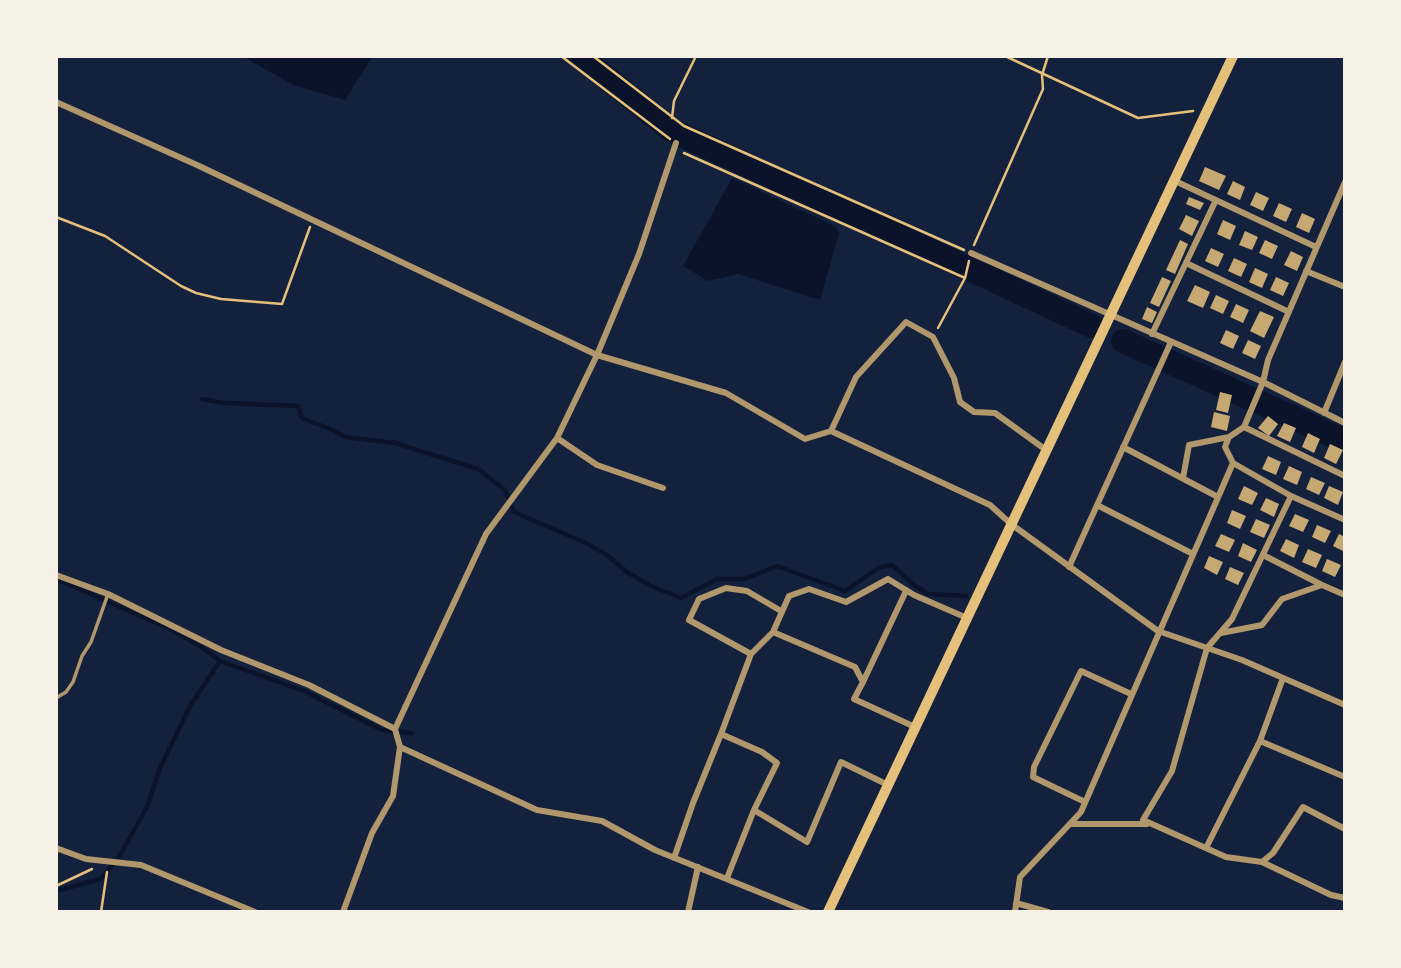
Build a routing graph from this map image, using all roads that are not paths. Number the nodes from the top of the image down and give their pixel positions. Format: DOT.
graph roads {
  1 [pos="1233,56"];
  2 [pos="56,102"];
  3 [pos="675,146"];
  4 [pos="1173,180"];
  5 [pos="1345,182"];
  6 [pos="1216,200"];
  7 [pos="1316,247"];
  8 [pos="971,253"];
  9 [pos="1186,262"];
  10 [pos="1306,271"];
  11 [pos="1345,287"];
  12 [pos="1289,312"];
  13 [pos="1110,315"];
  14 [pos="1152,334"];
  15 [pos="1171,342"];
  16 [pos="597,355"];
  17 [pos="1345,362"];
  18 [pos="1263,382"];
  19 [pos="1324,413"];
  20 [pos="1345,423"];
  21 [pos="1244,427"];
  22 [pos="831,431"];
  23 [pos="1229,437"];
  24 [pos="557,438"];
  25 [pos="1124,447"];
  26 [pos="1046,450"];
  27 [pos="1233,463"];
  28 [pos="1345,477"];
  29 [pos="1183,478"];
  30 [pos="663,488"];
  31 [pos="1291,496"];
  32 [pos="1218,497"];
  33 [pos="1097,505"];
  34 [pos="1345,520"];
  35 [pos="1011,524"];
  36 [pos="1193,554"];
  37 [pos="1263,555"];
  38 [pos="1069,567"];
  39 [pos="56,575"];
  40 [pos="1322,585"];
  41 [pos="906,591"];
  42 [pos="1345,595"];
  43 [pos="107,596"];
  44 [pos="781,611"];
  45 [pos="967,618"];
  46 [pos="1158,631"];
  47 [pos="773,632"];
  48 [pos="1220,634"];
  49 [pos="1207,648"];
  50 [pos="751,654"];
  51 [pos="1283,678"];
  52 [pos="863,682"];
  53 [pos="1132,694"];
  54 [pos="56,698"];
  55 [pos="1345,705"];
  56 [pos="915,727"];
  57 [pos="395,729"];
  58 [pos="721,734"];
  59 [pos="1260,741"];
  60 [pos="400,747"];
  61 [pos="1345,777"];
  62 [pos="888,785"];
  63 [pos="1085,802"];
  64 [pos="754,810"];
  65 [pos="1070,824"];
  66 [pos="1152,824"];
  67 [pos="1345,829"];
  68 [pos="56,848"];
  69 [pos="1206,848"];
  70 [pos="674,858"];
  71 [pos="1262,862"];
  72 [pos="698,867"];
  73 [pos="727,878"];
  74 [pos="1345,898"];
  75 [pos="1016,903"];
  76 [pos="799,910"];
  77 [pos="255,912"];
  78 [pos="344,912"];
  79 [pos="688,912"];
  80 [pos="808,912"];
  81 [pos="828,912"];
  82 [pos="1015,912"];
  83 [pos="1048,912"];
  1 -- 4 [label="highway"];
  2 -- 16 [label="street"];
  3 -- 16 [label="street"];
  4 -- 6 [label="street"];
  4 -- 13 [label="highway"];
  5 -- 7 [label="street"];
  6 -- 7 [label="street"];
  6 -- 9 [label="street"];
  7 -- 10 [label="street"];
  8 -- 13 [label="street"];
  9 -- 12 [label="street"];
  9 -- 14 [label="street"];
  10 -- 11 [label="street"];
  10 -- 12 [label="street"];
  12 -- 18 [label="street"];
  13 -- 14 [label="street"];
  13 -- 26 [label="highway"];
  14 -- 15 [label="street"];
  15 -- 18 [label="street"];
  15 -- 25 [label="street"];
  16 -- 22 [label="street"];
  16 -- 24 [label="street"];
  17 -- 19 [label="street"];
  18 -- 19 [label="street"];
  18 -- 21 [label="street"];
  19 -- 20 [label="street"];
  21 -- 23 [label="street"];
  21 -- 28 [label="street"];
  22 -- 26 [label="street"];
  22 -- 35 [label="street"];
  23 -- 27 [label="street"];
  23 -- 29 [label="street"];
  24 -- 30 [label="street"];
  24 -- 57 [label="street"];
  25 -- 29 [label="street"];
  25 -- 33 [label="street"];
  26 -- 35 [label="highway"];
  27 -- 31 [label="street"];
  27 -- 32 [label="street"];
  29 -- 32 [label="street"];
  31 -- 34 [label="street"];
  31 -- 37 [label="street"];
  32 -- 36 [label="street"];
  33 -- 36 [label="street"];
  33 -- 38 [label="street"];
  35 -- 38 [label="street"];
  35 -- 45 [label="highway"];
  36 -- 46 [label="street"];
  37 -- 40 [label="street"];
  37 -- 48 [label="street"];
  38 -- 46 [label="street"];
  39 -- 43 [label="street"];
  40 -- 42 [label="street"];
  40 -- 48 [label="street"];
  41 -- 44 [label="street"];
  41 -- 45 [label="street"];
  41 -- 52 [label="street"];
  43 -- 54 [label="lane"];
  43 -- 57 [label="street"];
  44 -- 47 [label="street"];
  44 -- 50 [label="street"];
  45 -- 56 [label="highway"];
  46 -- 49 [label="street"];
  46 -- 53 [label="street"];
  47 -- 50 [label="street"];
  47 -- 52 [label="street"];
  48 -- 49 [label="street"];
  49 -- 51 [label="street"];
  49 -- 66 [label="street"];
  50 -- 58 [label="street"];
  51 -- 55 [label="street"];
  51 -- 59 [label="street"];
  52 -- 56 [label="street"];
  53 -- 63 [label="street"];
  53 -- 63 [label="street"];
  56 -- 62 [label="highway"];
  57 -- 60 [label="street"];
  58 -- 64 [label="street"];
  58 -- 70 [label="street"];
  59 -- 61 [label="street"];
  59 -- 69 [label="street"];
  60 -- 70 [label="street"];
  60 -- 78 [label="street"];
  62 -- 64 [label="street"];
  62 -- 81 [label="highway"];
  63 -- 65 [label="street"];
  64 -- 73 [label="street"];
  65 -- 66 [label="street"];
  65 -- 75 [label="street"];
  66 -- 69 [label="street"];
  67 -- 71 [label="street"];
  68 -- 77 [label="street"];
  69 -- 71 [label="street"];
  70 -- 72 [label="street"];
  71 -- 74 [label="street"];
  72 -- 73 [label="street"];
  72 -- 79 [label="street"];
  73 -- 76 [label="street"];
  75 -- 82 [label="street"];
  75 -- 83 [label="street"];
  76 -- 80 [label="street"];
}
